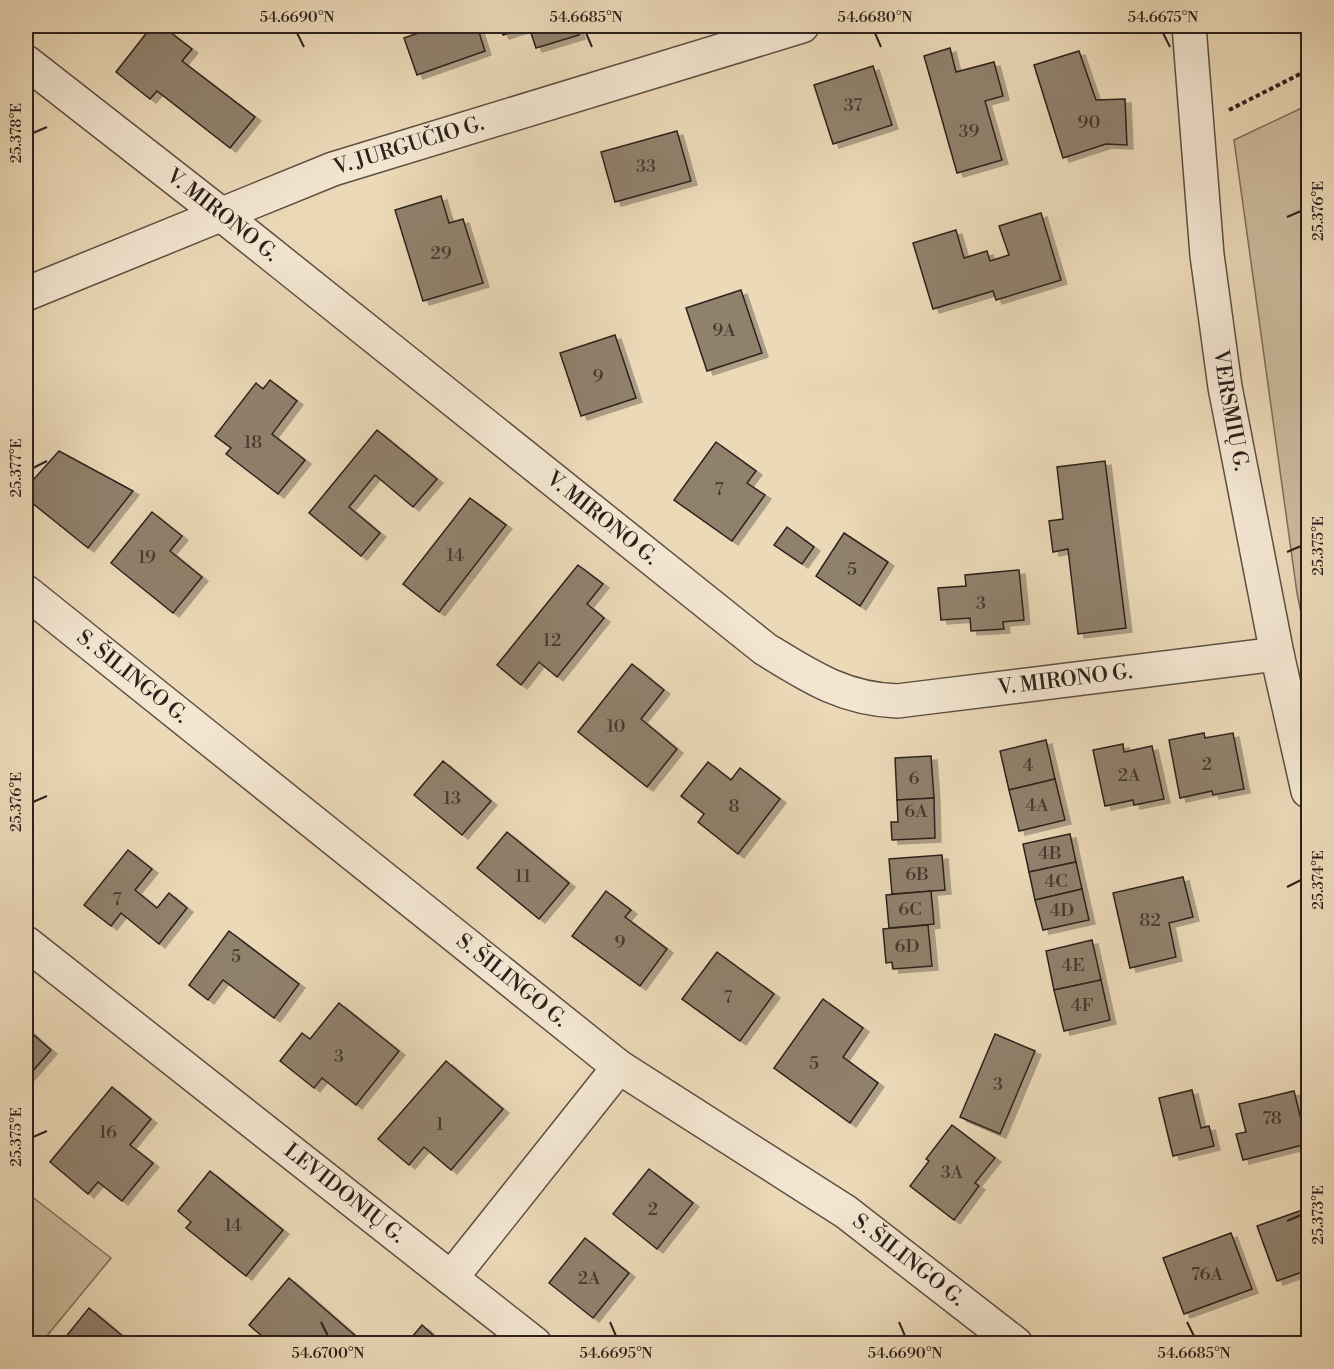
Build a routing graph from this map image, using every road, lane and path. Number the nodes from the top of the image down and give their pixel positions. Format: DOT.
graph roads {
  1 [pos="802,26"];
  2 [pos="1189,26"];
  3 [pos="26,62"];
  4 [pos="1308,70"];
  5 [pos="1196,112"];
  6 [pos="222,215"];
  7 [pos="26,294"];
  8 [pos="26,592"];
  9 [pos="1277,654"];
  10 [pos="1308,791"];
  11 [pos="26,943"];
  12 [pos="619,1067"];
  13 [pos="451,1278"];
  14 [pos="535,1344"];
  15 [pos="1017,1344"];
  1 -- 6 [label="street, V. JURGUČIO G."];
  2 -- 5 [label="street, VERSMIŲ G."];
  3 -- 6 [label="street, V. MIRONO G."];
  4 -- 5 [label="path"];
  5 -- 9 [label="street, VERSMIŲ G."];
  6 -- 7 [label="street, V. JURGUČIO G."];
  6 -- 9 [label="street, V. MIRONO G."];
  8 -- 12 [label="street, S. ŠILINGO G."];
  9 -- 10 [label="street, VERSMIŲ G."];
  11 -- 13 [label="street, LEVIDONIŲ G."];
  12 -- 13 [label="street"];
  12 -- 15 [label="street, S. ŠILINGO G."];
  13 -- 14 [label="street, LEVIDONIŲ G."];
}
